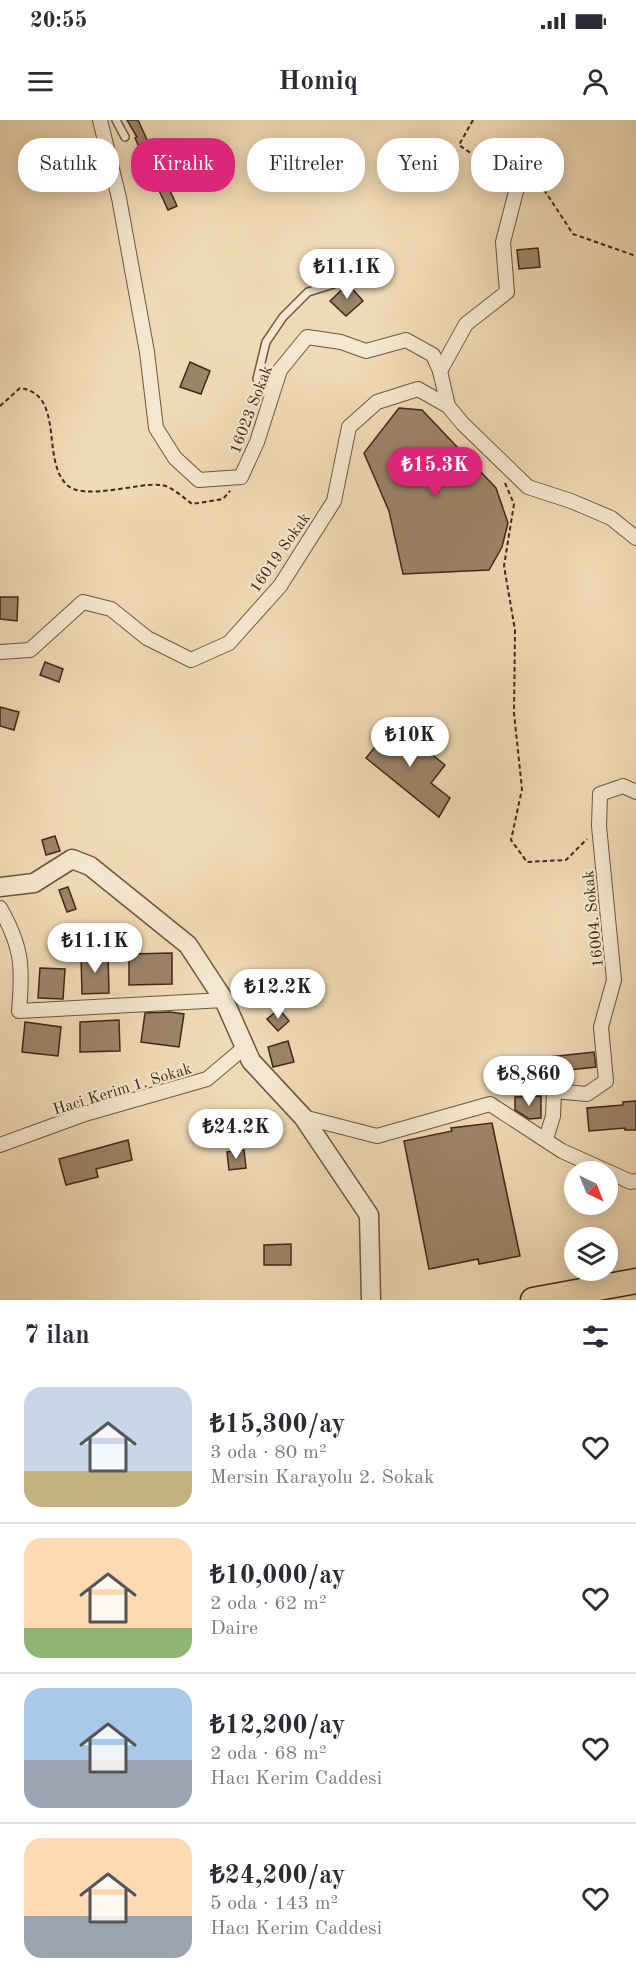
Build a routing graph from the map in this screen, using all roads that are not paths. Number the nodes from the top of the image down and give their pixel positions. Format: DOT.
graph roads {
  1 [pos="100,120"];
  2 [pos="116,120"];
  3 [pos="125,137"];
  4 [pos="516,192"];
  5 [pos="334,284"];
  6 [pos="440,371"];
  7 [pos="273,393"];
  8 [pos="448,405"];
  9 [pos="636,538"];
  10 [pos="0,652"];
  11 [pos="636,792"];
  12 [pos="0,887"];
  13 [pos="0,908"];
  14 [pos="224,1000"];
  15 [pos="245,1047"];
  16 [pos="303,1117"];
  17 [pos="546,1139"];
  18 [pos="0,1145"];
  19 [pos="636,1181"];
  20 [pos="636,1281"];
  21 [pos="371,1300"];
  22 [pos="533,1300"];
  1 -- 7 [label="street, 16023 Sokak"];
  2 -- 3 [label="lane"];
  4 -- 6 [label="street"];
  5 -- 7 [label="lane"];
  6 -- 7 [label="street, 16023 Sokak"];
  6 -- 8 [label="street, 16023 Sokak"];
  8 -- 9 [label="street"];
  8 -- 10 [label="street, 16019 Sokak"];
  11 -- 17 [label="street, 16004. Sokak"];
  12 -- 14 [label="street"];
  13 -- 14 [label="street"];
  14 -- 15 [label="street"];
  15 -- 16 [label="street"];
  15 -- 18 [label="street, Haci Kerim 1. Sokak"];
  16 -- 17 [label="street"];
  16 -- 21 [label="street"];
  17 -- 19 [label="street"];
  20 -- 22 [label="highway"];
}
